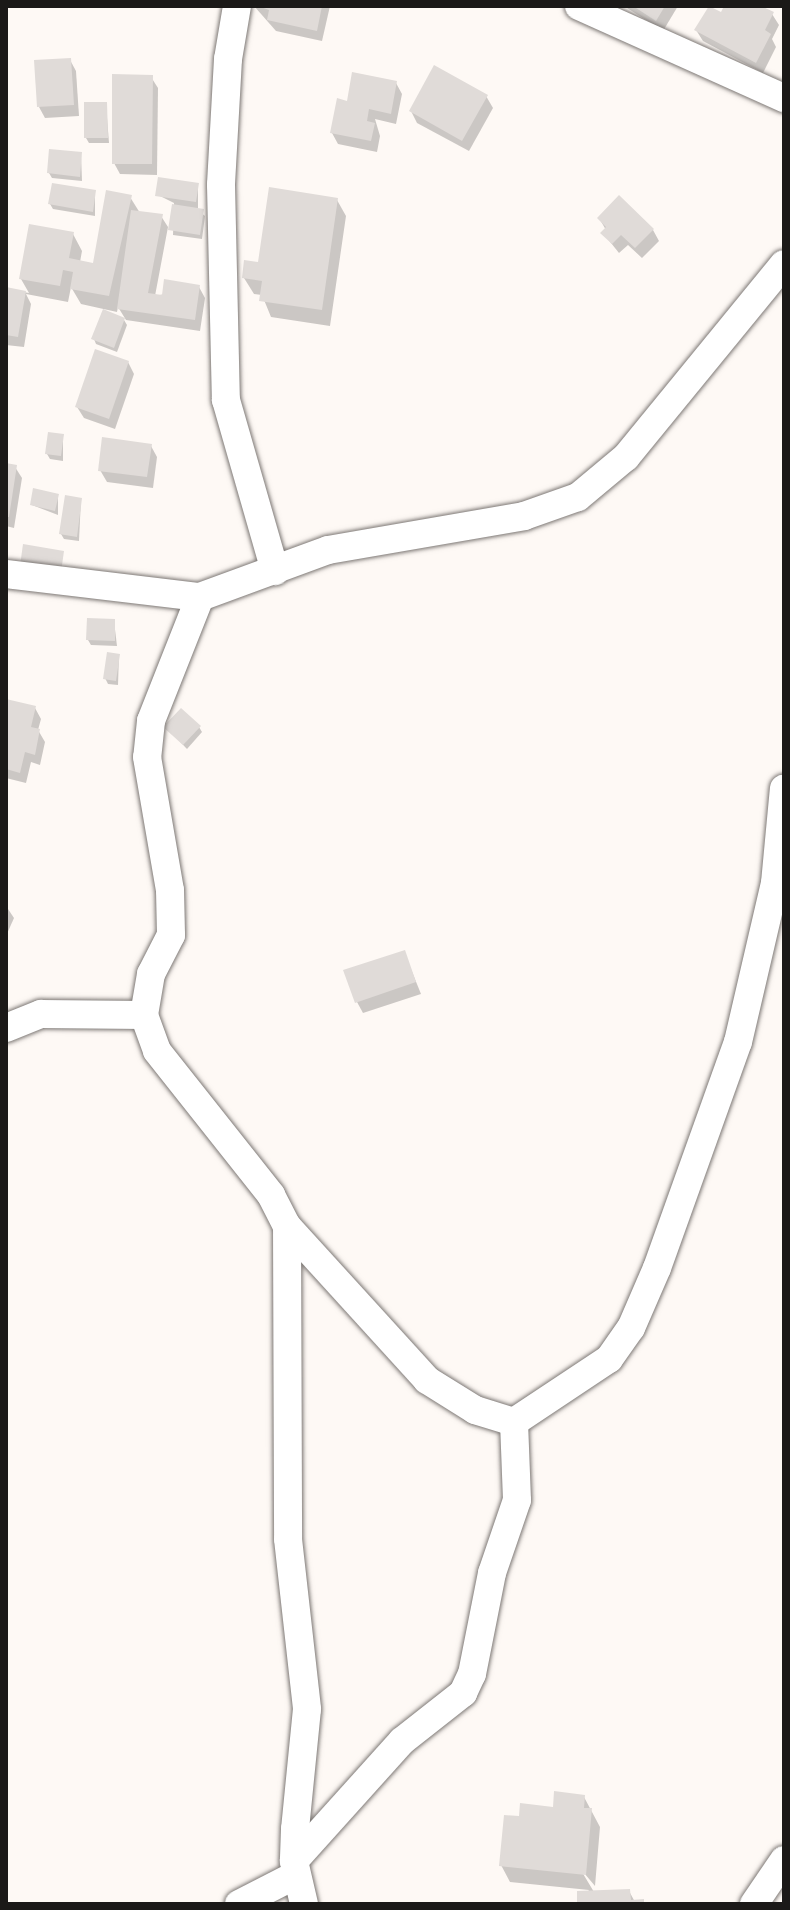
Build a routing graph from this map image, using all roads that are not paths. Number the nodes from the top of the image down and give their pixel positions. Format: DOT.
graph roads {
  1 [pos="237,6"];
  2 [pos="579,6"];
  3 [pos="784,98"];
  4 [pos="784,264"];
  5 [pos="275,571"];
  6 [pos="6,574"];
  7 [pos="200,597"];
  8 [pos="784,788"];
  9 [pos="144,1015"];
  10 [pos="6,1028"];
  11 [pos="287,1226"];
  12 [pos="514,1422"];
  13 [pos="784,1860"];
  14 [pos="295,1868"];
  15 [pos="239,1904"];
  16 [pos="304,1904"];
  17 [pos="754,1904"];
  1 -- 5 [label="street"];
  2 -- 3 [label="street"];
  4 -- 5 [label="street"];
  5 -- 7 [label="street"];
  6 -- 7 [label="street"];
  7 -- 9 [label="street"];
  8 -- 12 [label="street"];
  9 -- 10 [label="street"];
  9 -- 11 [label="street"];
  11 -- 12 [label="street"];
  11 -- 14 [label="street"];
  12 -- 14 [label="street"];
  13 -- 17 [label="street"];
  14 -- 15 [label="street"];
  14 -- 16 [label="street"];
}
